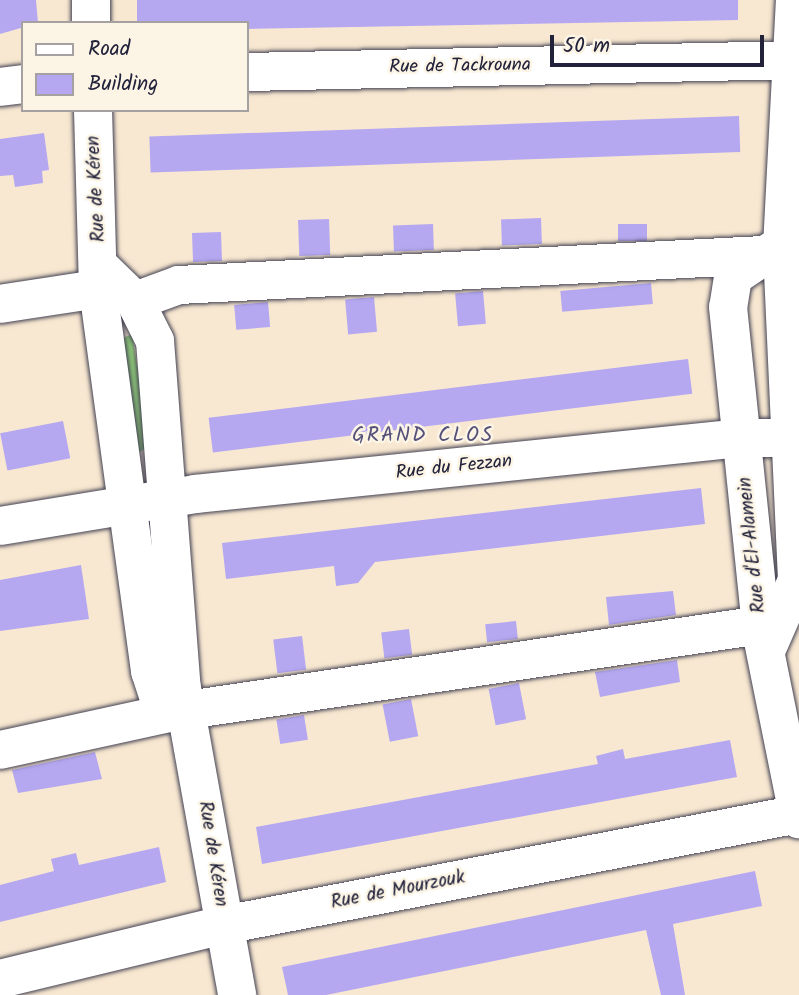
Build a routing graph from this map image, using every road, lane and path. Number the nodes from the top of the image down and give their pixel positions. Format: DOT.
graph roads {
  1 [pos="91,0"];
  2 [pos="795,0"];
  3 [pos="91,21"];
  4 [pos="796,60"];
  5 [pos="248,72"];
  6 [pos="21,84"];
  7 [pos="0,87"];
  8 [pos="93,112"];
  9 [pos="772,251"];
  10 [pos="100,279"];
  11 [pos="135,301"];
  12 [pos="0,304"];
  13 [pos="742,438"];
  14 [pos="794,438"];
  15 [pos="167,498"];
  16 [pos="127,503"];
  17 [pos="0,526"];
  18 [pos="764,638"];
  19 [pos="181,713"];
  20 [pos="0,750"];
  21 [pos="799,816"];
  22 [pos="224,925"];
  23 [pos="0,979"];
  24 [pos="237,995"];
  1 -- 3 [label="street"];
  2 -- 4 [label="street, Rue d'El-Alamein"];
  4 -- 5 [label="street, Rue de Tackrouna"];
  4 -- 9 [label="street, Rue d'El-Alamein"];
  6 -- 7 [label="street"];
  8 -- 10 [label="street, Rue de Kéren"];
  9 -- 11 [label="street"];
  9 -- 13 [label="street, Rue d'El-Alamein"];
  9 -- 14 [label="street, Rue d'El-Alamein"];
  10 -- 11 [label="street, Rue de Kéren"];
  10 -- 12 [label="street"];
  10 -- 16 [label="street, Rue de Kéren"];
  11 -- 15 [label="street, Rue de Kéren"];
  13 -- 14 [label="street"];
  13 -- 15 [label="street, Rue du Fezzan"];
  13 -- 18 [label="street, Rue d'El-Alamein"];
  14 -- 18 [label="street, Rue d'El-Alamein"];
  15 -- 16 [label="street"];
  15 -- 19 [label="street, Rue de Kéren"];
  16 -- 17 [label="street"];
  16 -- 19 [label="street, Rue de Kéren"];
  18 -- 19 [label="street"];
  18 -- 21 [label="street, Rue d'El-Alamein"];
  19 -- 20 [label="street"];
  19 -- 22 [label="street, Rue de Kéren"];
  21 -- 22 [label="street, Rue de Mourzouk"];
  22 -- 23 [label="street, Rue de Mourzouk"];
  22 -- 24 [label="street, Rue de Kéren"];
}
